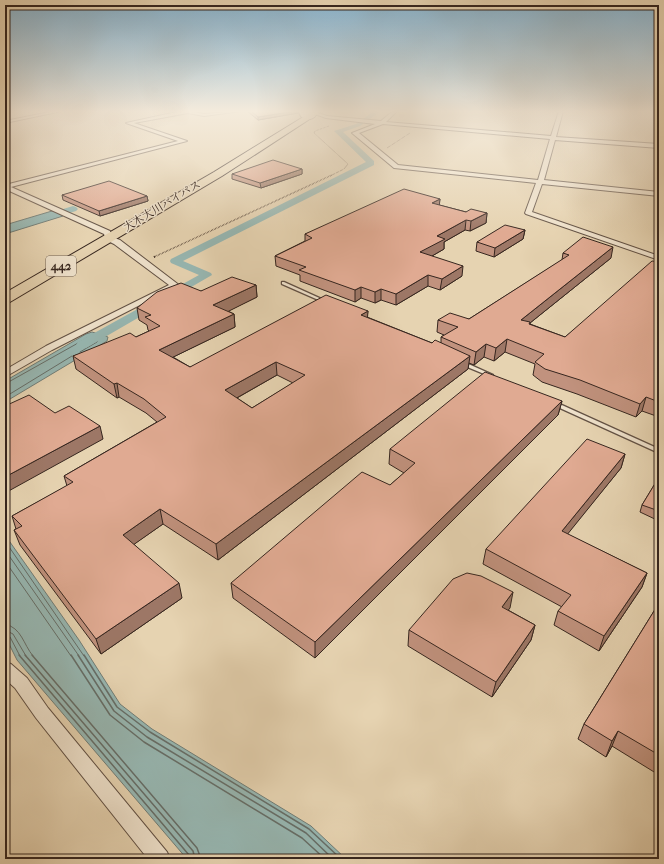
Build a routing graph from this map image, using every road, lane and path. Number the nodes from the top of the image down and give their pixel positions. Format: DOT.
graph roads {
  1 [pos="144,151"];
  2 [pos="251,151"];
  3 [pos="334,151"];
  4 [pos="375,151"];
  5 [pos="549,151"];
  6 [pos="540,182"];
  7 [pos="5,187"];
  8 [pos="659,194"];
  9 [pos="114,232"];
  10 [pos="659,258"];
  11 [pos="143,262"];
  12 [pos="283,283"];
  13 [pos="5,291"];
  14 [pos="5,298"];
  15 [pos="327,303"];
  16 [pos="460,362"];
  17 [pos="5,374"];
  18 [pos="494,377"];
  19 [pos="548,401"];
  20 [pos="659,450"];
  21 [pos="5,669"];
  22 [pos="160,859"];
  1 -- 7 [label="street"];
  2 -- 9 [label="highway, 大木大川バイパス / 442"];
  3 -- 11 [label="path"];
  4 -- 6 [label="street"];
  5 -- 6 [label="street"];
  6 -- 8 [label="street"];
  6 -- 10 [label="street"];
  7 -- 9 [label="street"];
  9 -- 11 [label="street"];
  9 -- 13 [label="highway, 大木大川バイパス / 442"];
  9 -- 14 [label="highway, 大木大川バイパス / 442"];
  11 -- 17 [label="street"];
  12 -- 15 [label="lane"];
  16 -- 18 [label="lane"];
  19 -- 20 [label="lane"];
  21 -- 22 [label="street"];
}
